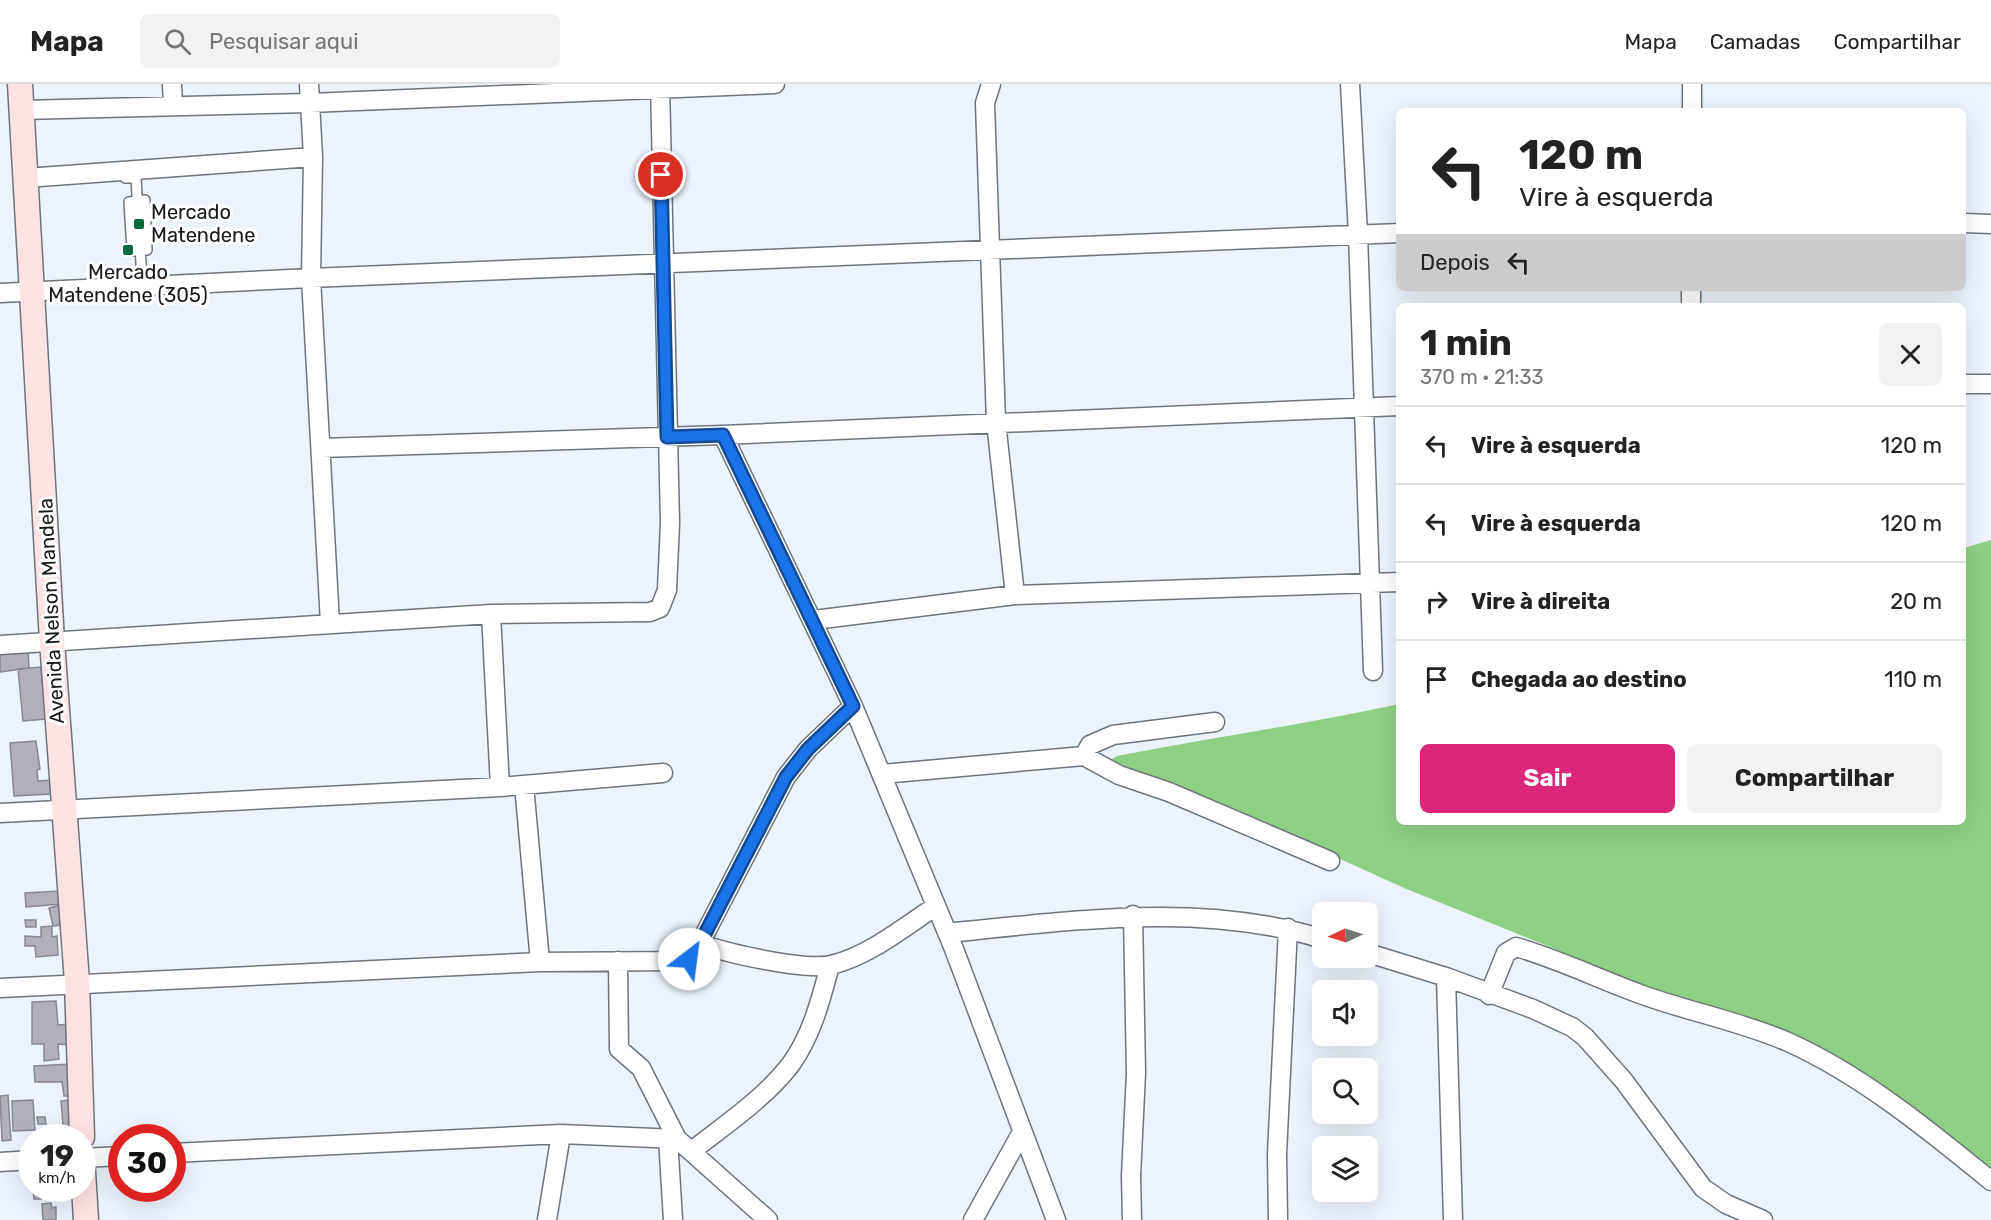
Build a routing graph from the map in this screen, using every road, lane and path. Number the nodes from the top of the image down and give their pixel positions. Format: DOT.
graph roads {
  1 [pos="20,84"];
  2 [pos="172,84"];
  3 [pos="309,84"];
  4 [pos="775,84"];
  5 [pos="991,84"];
  6 [pos="1350,84"];
  7 [pos="1692,84"];
  8 [pos="660,86"];
  9 [pos="494,90"];
  10 [pos="309,103"];
  11 [pos="173,106"];
  12 [pos="1692,108"];
  13 [pos="22,110"];
  14 [pos="313,157"];
  15 [pos="27,181"];
  16 [pos="138,201"];
  17 [pos="1966,224"];
  18 [pos="1991,224"];
  19 [pos="1396,233"];
  20 [pos="1358,234"];
  21 [pos="989,249"];
  22 [pos="141,250"];
  23 [pos="662,261"];
  24 [pos="311,278"];
  25 [pos="32,289"];
  26 [pos="0,293"];
  27 [pos="1966,384"];
  28 [pos="1991,384"];
  29 [pos="1396,406"];
  30 [pos="1363,408"];
  31 [pos="996,422"];
  32 [pos="723,435"];
  33 [pos="667,437"];
  34 [pos="321,448"];
  35 [pos="1396,582"];
  36 [pos="1368,584"];
  37 [pos="1015,595"];
  38 [pos="491,614"];
  39 [pos="814,620"];
  40 [pos="330,623"];
  41 [pos="52,641"];
  42 [pos="0,645"];
  43 [pos="1373,670"];
  44 [pos="853,706"];
  45 [pos="1215,722"];
  46 [pos="1084,756"];
  47 [pos="663,773"];
  48 [pos="882,774"];
  49 [pos="524,785"];
  50 [pos="500,787"];
  51 [pos="64,809"];
  52 [pos="0,813"];
  53 [pos="1330,861"];
  54 [pos="936,906"];
  55 [pos="1133,915"];
  56 [pos="1288,928"];
  57 [pos="947,933"];
  58 [pos="1312,936"];
  59 [pos="699,943"];
  60 [pos="1378,956"];
  61 [pos="618,961"];
  62 [pos="540,962"];
  63 [pos="830,965"];
  64 [pos="1446,977"];
  65 [pos="77,982"];
  66 [pos="0,988"];
  67 [pos="1490,995"];
  68 [pos="82,1124"];
  69 [pos="1022,1132"];
  70 [pos="561,1134"];
  71 [pos="673,1138"];
  72 [pos="693,1150"];
  73 [pos="186,1152"];
  74 [pos="18,1161"];
  75 [pos="0,1162"];
  76 [pos="1991,1181"];
  77 [pos="85,1202"];
  78 [pos="86,1220"];
  79 [pos="547,1220"];
  80 [pos="673,1220"];
  81 [pos="768,1220"];
  82 [pos="974,1220"];
  83 [pos="1056,1220"];
  84 [pos="1132,1220"];
  85 [pos="1278,1220"];
  86 [pos="1453,1220"];
  87 [pos="1763,1220"];
  1 -- 13 [label="street, Avenida Nelson Mandela"];
  2 -- 11 [label="street"];
  3 -- 10 [label="street"];
  4 -- 8 [label="street"];
  5 -- 21 [label="street"];
  6 -- 20 [label="street"];
  7 -- 12 [label="street"];
  8 -- 9 [label="street"];
  8 -- 23 [label="street"];
  9 -- 10 [label="street"];
  10 -- 11 [label="street"];
  10 -- 14 [label="street"];
  11 -- 13 [label="street"];
  13 -- 15 [label="street, Avenida Nelson Mandela"];
  14 -- 15 [label="street"];
  14 -- 24 [label="street"];
  15 -- 16 [label="lane"];
  15 -- 25 [label="street, Avenida Nelson Mandela"];
  16 -- 22 [label="lane"];
  16 -- 22 [label="lane"];
  17 -- 18 [label="street"];
  19 -- 20 [label="street"];
  20 -- 21 [label="street"];
  20 -- 30 [label="street"];
  21 -- 23 [label="street"];
  21 -- 31 [label="street"];
  22 -- 25 [label="lane"];
  23 -- 24 [label="street"];
  23 -- 33 [label="street"];
  24 -- 25 [label="street"];
  24 -- 34 [label="street"];
  25 -- 26 [label="street"];
  25 -- 41 [label="street, Avenida Nelson Mandela"];
  27 -- 28 [label="street"];
  29 -- 30 [label="street"];
  30 -- 31 [label="street"];
  30 -- 36 [label="street"];
  31 -- 32 [label="street"];
  31 -- 37 [label="street"];
  32 -- 33 [label="street"];
  32 -- 39 [label="street"];
  33 -- 34 [label="street"];
  33 -- 38 [label="street"];
  34 -- 40 [label="street"];
  35 -- 36 [label="street"];
  36 -- 37 [label="street"];
  36 -- 43 [label="street"];
  37 -- 39 [label="street"];
  38 -- 40 [label="street"];
  38 -- 50 [label="street"];
  39 -- 44 [label="street"];
  40 -- 41 [label="street"];
  41 -- 42 [label="street"];
  41 -- 51 [label="street, Avenida Nelson Mandela"];
  44 -- 48 [label="street"];
  44 -- 59 [label="street"];
  45 -- 46 [label="street"];
  46 -- 48 [label="street"];
  46 -- 53 [label="street"];
  47 -- 49 [label="street"];
  48 -- 54 [label="street"];
  49 -- 50 [label="street"];
  49 -- 62 [label="street"];
  50 -- 51 [label="street"];
  51 -- 52 [label="street"];
  51 -- 65 [label="street, Avenida Nelson Mandela"];
  54 -- 57 [label="street"];
  54 -- 63 [label="street"];
  55 -- 56 [label="street"];
  55 -- 57 [label="street"];
  55 -- 84 [label="street"];
  56 -- 58 [label="street"];
  56 -- 85 [label="street"];
  57 -- 69 [label="street"];
  59 -- 61 [label="street"];
  59 -- 63 [label="street"];
  60 -- 64 [label="street"];
  61 -- 62 [label="street"];
  61 -- 71 [label="street"];
  62 -- 65 [label="street"];
  63 -- 72 [label="street"];
  64 -- 67 [label="street"];
  64 -- 86 [label="street"];
  65 -- 66 [label="street"];
  65 -- 68 [label="street, Avenida Nelson Mandela"];
  67 -- 76 [label="street"];
  67 -- 87 [label="street"];
  69 -- 82 [label="street"];
  69 -- 83 [label="street"];
  70 -- 71 [label="street"];
  70 -- 73 [label="street"];
  70 -- 79 [label="street"];
  71 -- 72 [label="street"];
  71 -- 80 [label="street"];
  72 -- 81 [label="street"];
  74 -- 75 [label="street"];
  77 -- 78 [label="street"];
}
